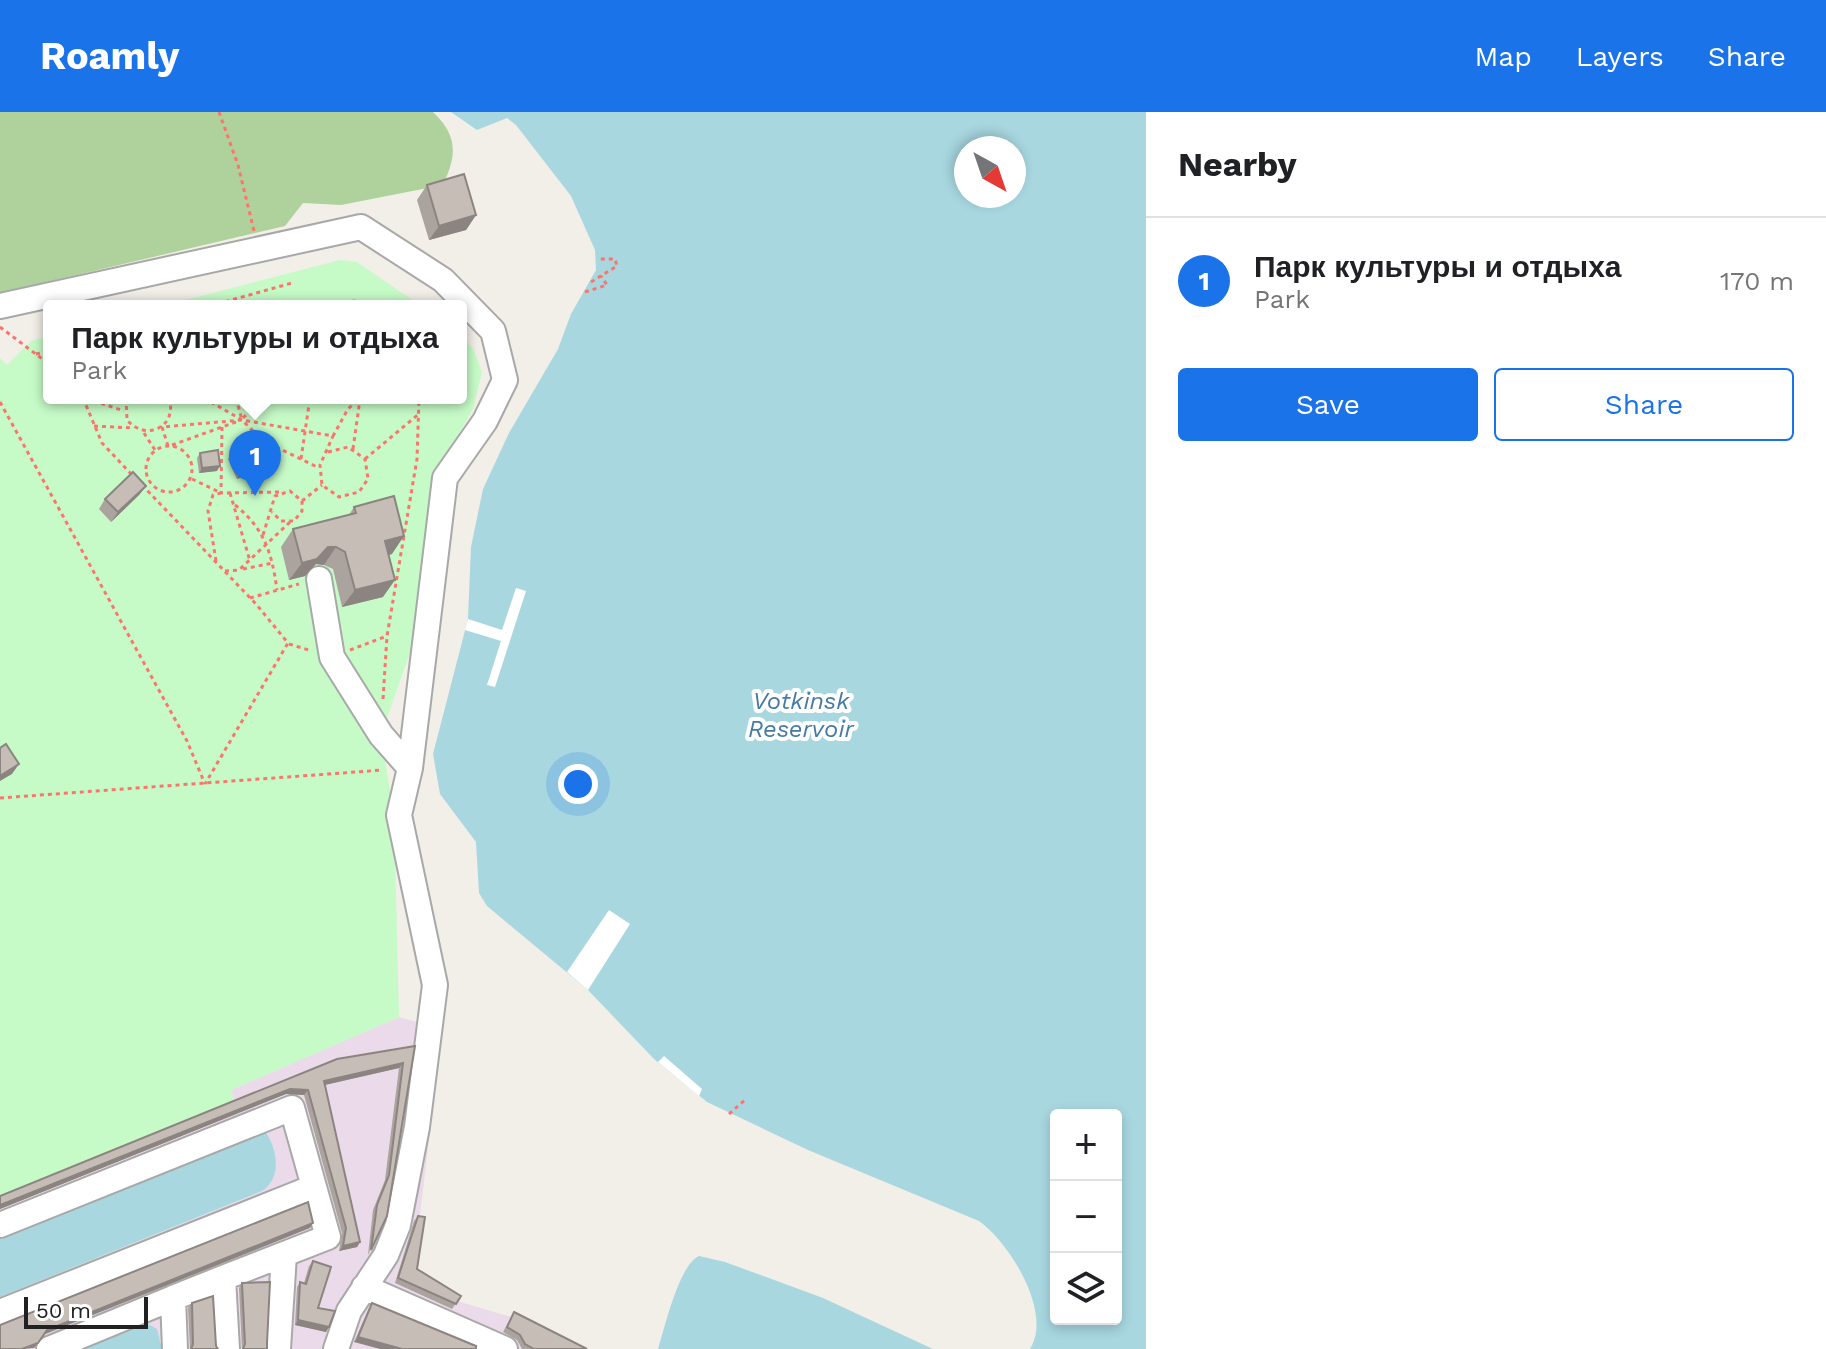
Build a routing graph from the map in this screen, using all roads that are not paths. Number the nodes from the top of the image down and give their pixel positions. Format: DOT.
graph roads {
  1 [pos="463,300"];
  2 [pos="467,304"];
  3 [pos="0,306"];
  4 [pos="319,579"];
  5 [pos="410,768"];
  6 [pos="314,1187"];
  7 [pos="0,1225"];
  8 [pos="284,1255"];
  9 [pos="223,1278"];
  10 [pos="364,1287"];
  11 [pos="173,1298"];
  12 [pos="0,1312"];
  13 [pos="492,1345"];
  14 [pos="49,1349"];
  15 [pos="175,1349"];
  16 [pos="227,1349"];
  17 [pos="278,1349"];
  18 [pos="336,1349"];
  1 -- 3 [label="lane"];
  2 -- 5 [label="lane"];
  4 -- 5 [label="lane"];
  5 -- 10 [label="lane"];
  6 -- 7 [label="lane"];
  6 -- 8 [label="lane"];
  6 -- 12 [label="lane"];
  8 -- 9 [label="lane"];
  8 -- 17 [label="lane"];
  9 -- 11 [label="lane"];
  9 -- 16 [label="lane"];
  10 -- 13 [label="lane"];
  10 -- 18 [label="lane"];
  11 -- 14 [label="lane"];
  11 -- 15 [label="lane"];
}
